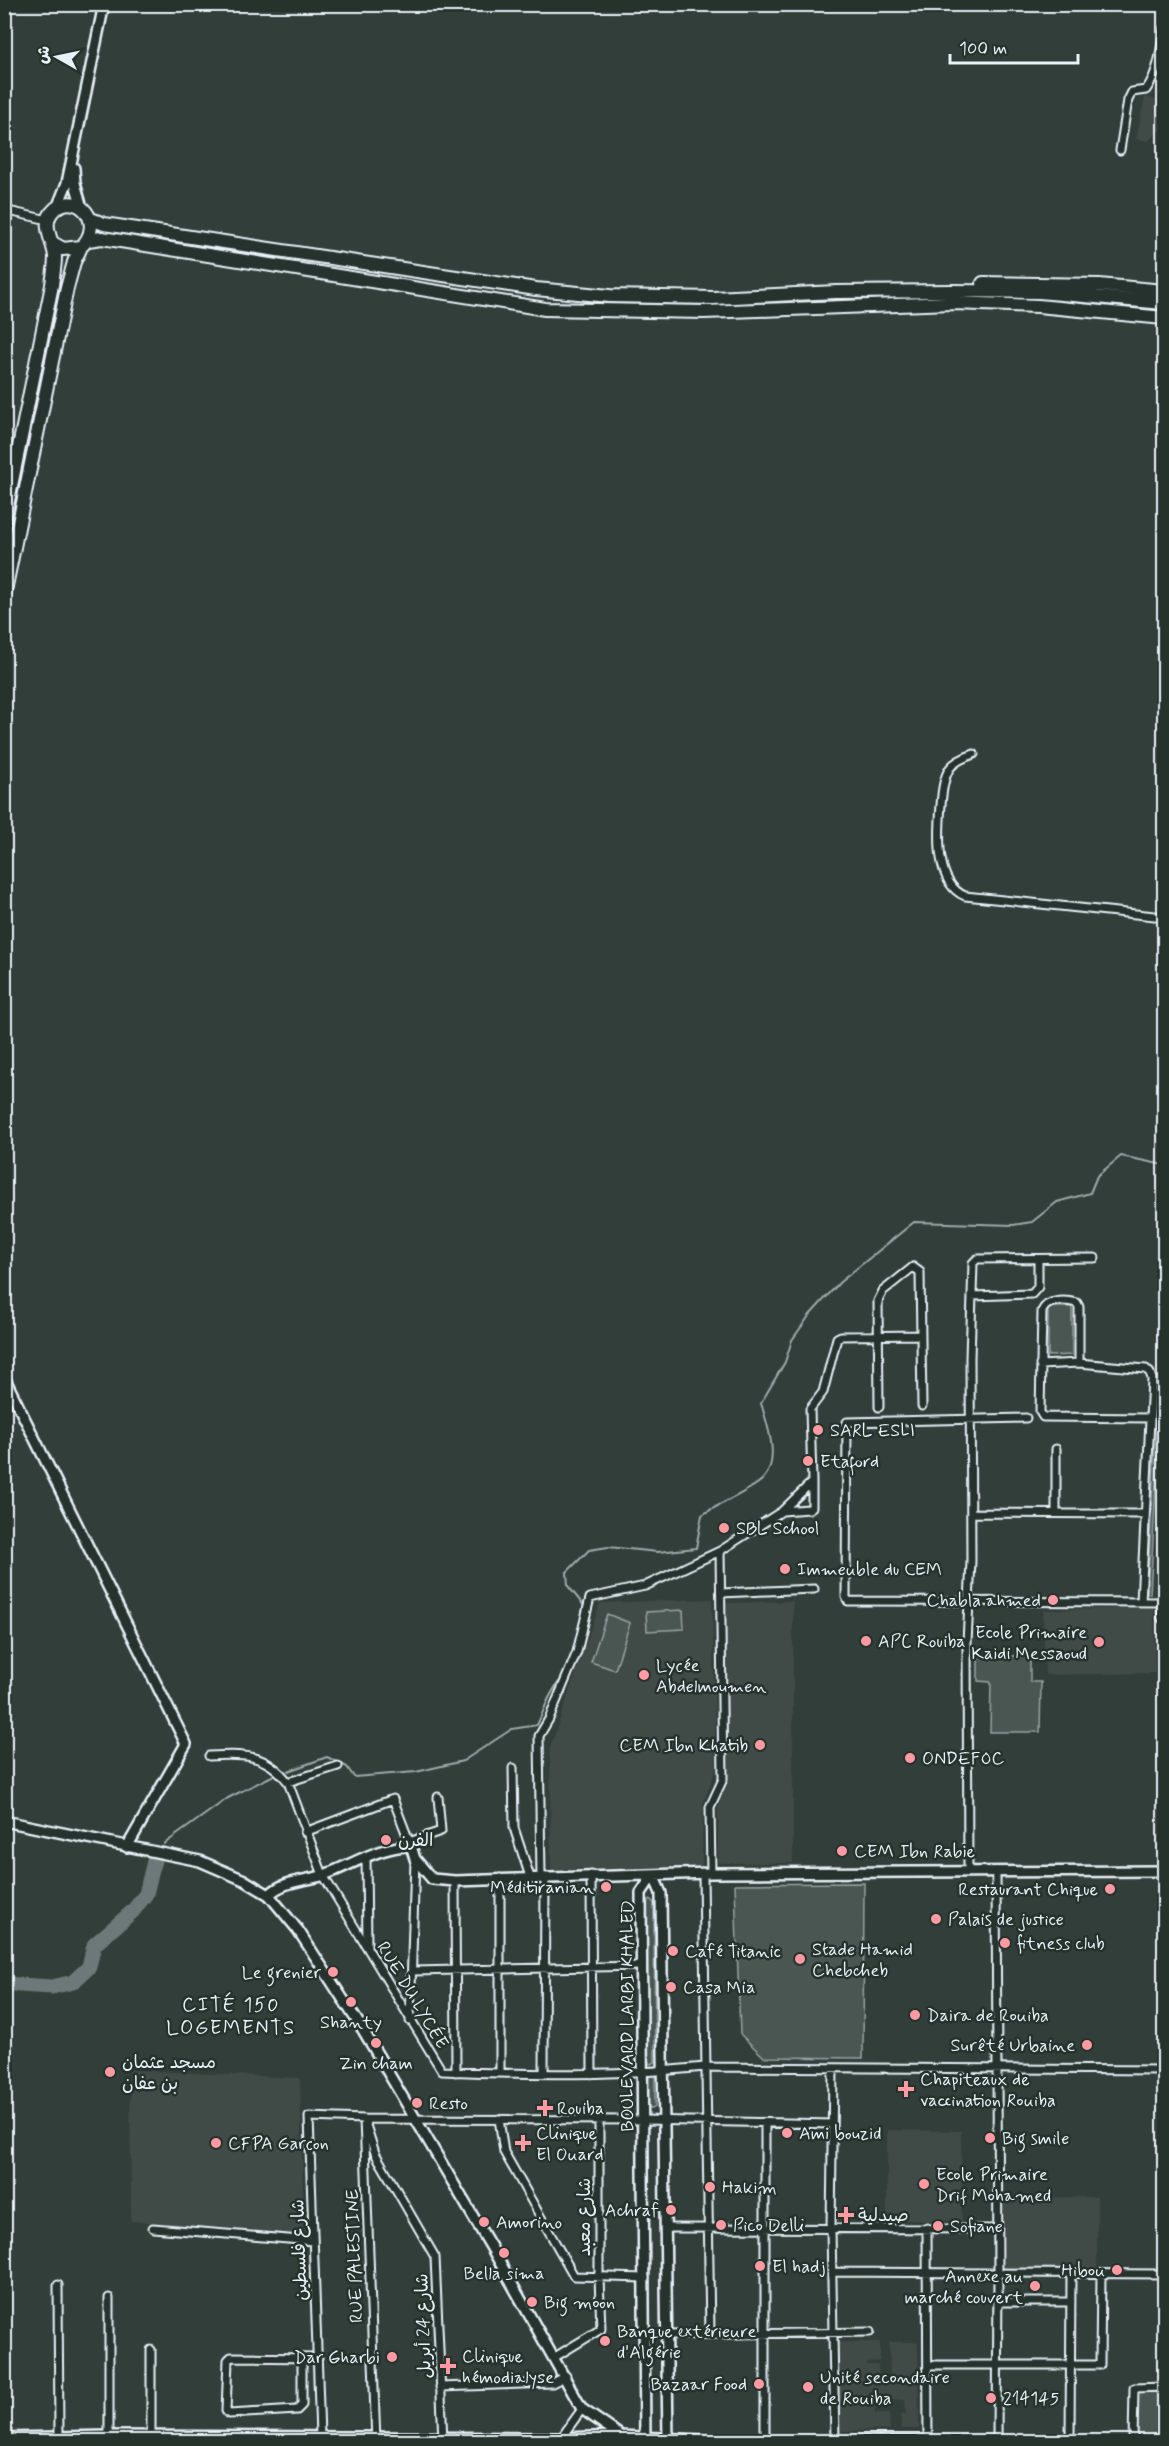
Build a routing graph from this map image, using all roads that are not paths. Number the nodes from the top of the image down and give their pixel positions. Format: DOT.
graph roads {
  1 [pos="104,4"];
  2 [pos="1164,28"];
  3 [pos="1163,42"];
  4 [pos="1120,150"];
  5 [pos="73,156"];
  6 [pos="57,208"];
  7 [pos="82,208"];
  8 [pos="4,210"];
  9 [pos="91,219"];
  10 [pos="48,220"];
  11 [pos="53,243"];
  12 [pos="85,243"];
  13 [pos="1164,291"];
  14 [pos="952,297"];
  15 [pos="1164,303"];
  16 [pos="1164,318"];
  17 [pos="1164,325"];
  18 [pos="4,520"];
  19 [pos="4,596"];
  20 [pos="974,754"];
  21 [pos="1164,916"];
  22 [pos="1095,1258"];
  23 [pos="1038,1259"];
  24 [pos="972,1296"];
  25 [pos="921,1335"];
  26 [pos="878,1336"];
  27 [pos="1079,1363"];
  28 [pos="1040,1365"];
  29 [pos="4,1377"];
  30 [pos="922,1406"];
  31 [pos="879,1407"];
  32 [pos="1026,1418"];
  33 [pos="1150,1418"];
  34 [pos="970,1420"];
  35 [pos="1056,1449"];
  36 [pos="812,1482"];
  37 [pos="782,1511"];
  38 [pos="971,1513"];
  39 [pos="1056,1513"];
  40 [pos="1145,1514"];
  41 [pos="720,1551"];
  42 [pos="814,1589"];
  43 [pos="721,1593"];
  44 [pos="1164,1598"];
  45 [pos="969,1602"];
  46 [pos="1141,1602"];
  47 [pos="1164,1617"];
  48 [pos="209,1756"];
  49 [pos="338,1766"];
  50 [pos="513,1768"];
  51 [pos="288,1782"];
  52 [pos="438,1797"];
  53 [pos="4,1821"];
  54 [pos="305,1832"];
  55 [pos="410,1844"];
  56 [pos="127,1847"];
  57 [pos="366,1856"];
  58 [pos="415,1859"];
  59 [pos="996,1871"];
  60 [pos="1164,1871"];
  61 [pos="968,1872"];
  62 [pos="707,1873"];
  63 [pos="323,1875"];
  64 [pos="591,1875"];
  65 [pos="653,1875"];
  66 [pos="530,1877"];
  67 [pos="543,1877"];
  68 [pos="500,1878"];
  69 [pos="455,1881"];
  70 [pos="269,1895"];
  71 [pos="367,1948"];
  72 [pos="641,1966"];
  73 [pos="591,1967"];
  74 [pos="544,1968"];
  75 [pos="500,1969"];
  76 [pos="456,1970"];
  77 [pos="413,1971"];
  78 [pos="410,2021"];
  79 [pos="705,2067"];
  80 [pos="833,2068"];
  81 [pos="997,2069"];
  82 [pos="1164,2070"];
  83 [pos="642,2071"];
  84 [pos="456,2072"];
  85 [pos="662,2072"];
  86 [pos="500,2073"];
  87 [pos="544,2073"];
  88 [pos="592,2074"];
  89 [pos="413,2118"];
  90 [pos="364,2119"];
  91 [pos="499,2119"];
  92 [pos="599,2120"];
  93 [pos="643,2120"];
  94 [pos="663,2121"];
  95 [pos="706,2122"];
  96 [pos="765,2123"];
  97 [pos="832,2124"];
  98 [pos="153,2228"];
  99 [pos="665,2228"];
  100 [pos="707,2228"];
  101 [pos="765,2228"];
  102 [pos="927,2228"];
  103 [pos="831,2229"];
  104 [pos="998,2229"];
  105 [pos="313,2241"];
  106 [pos="832,2272"];
  107 [pos="927,2274"];
  108 [pos="998,2274"];
  109 [pos="1071,2274"];
  110 [pos="1101,2274"];
  111 [pos="1164,2274"];
  112 [pos="599,2278"];
  113 [pos="645,2278"];
  114 [pos="58,2285"];
  115 [pos="110,2298"];
  116 [pos="998,2302"];
  117 [pos="1071,2302"];
  118 [pos="870,2331"];
  119 [pos="833,2332"];
  120 [pos="767,2333"];
  121 [pos="710,2334"];
  122 [pos="668,2335"];
  123 [pos="151,2350"];
  124 [pos="555,2357"];
  125 [pos="302,2358"];
  126 [pos="318,2358"];
  127 [pos="928,2365"];
  128 [pos="998,2366"];
  129 [pos="1070,2366"];
  130 [pos="566,2376"];
  131 [pos="440,2387"];
  132 [pos="1164,2387"];
  133 [pos="582,2409"];
  134 [pos="109,2436"];
  135 [pos="151,2436"];
  136 [pos="621,2436"];
  137 [pos="60,2437"];
  138 [pos="4,2438"];
  139 [pos="327,2438"];
  140 [pos="561,2438"];
  141 [pos="39,2439"];
  142 [pos="162,2439"];
  143 [pos="191,2439"];
  144 [pos="239,2439"];
  145 [pos="376,2439"];
  146 [pos="443,2439"];
  147 [pos="26,2440"];
  148 [pos="574,2440"];
  149 [pos="645,2440"];
  150 [pos="928,2440"];
  151 [pos="668,2441"];
  152 [pos="720,2441"];
  153 [pos="765,2441"];
  154 [pos="776,2441"];
  155 [pos="829,2441"];
  156 [pos="997,2441"];
  157 [pos="1007,2442"];
  158 [pos="1070,2442"];
  159 [pos="1133,2442"];
  1 -- 5 [label="main road"];
  2 -- 3 [label="street"];
  3 -- 4 [label="street"];
  5 -- 6 [label="main road"];
  5 -- 7 [label="main road"];
  6 -- 7 [label="highway"];
  6 -- 10 [label="highway"];
  7 -- 9 [label="highway"];
  8 -- 10 [label="street"];
  9 -- 12 [label="highway"];
  9 -- 14 [label="highway"];
  10 -- 11 [label="highway"];
  11 -- 12 [label="highway"];
  11 -- 18 [label="highway"];
  12 -- 14 [label="highway"];
  12 -- 19 [label="highway"];
  13 -- 14 [label="highway"];
  14 -- 15 [label="highway"];
  14 -- 16 [label="highway"];
  14 -- 17 [label="highway"];
  20 -- 21 [label="street"];
  22 -- 23 [label="street"];
  23 -- 24 [label="street"];
  23 -- 24 [label="street"];
  24 -- 34 [label="street"];
  25 -- 26 [label="street"];
  25 -- 26 [label="street"];
  25 -- 30 [label="street"];
  26 -- 31 [label="street"];
  26 -- 36 [label="street"];
  27 -- 28 [label="street"];
  27 -- 28 [label="street"];
  27 -- 33 [label="street"];
  28 -- 33 [label="street"];
  29 -- 56 [label="main road"];
  32 -- 34 [label="street"];
  33 -- 40 [label="street"];
  34 -- 38 [label="street"];
  34 -- 45 [label="street"];
  35 -- 39 [label="street"];
  36 -- 37 [label="street"];
  36 -- 37 [label="street"];
  37 -- 41 [label="street"];
  38 -- 39 [label="street"];
  38 -- 45 [label="street"];
  39 -- 40 [label="street"];
  40 -- 46 [label="street"];
  41 -- 43 [label="street"];
  41 -- 67 [label="street"];
  42 -- 43 [label="street"];
  43 -- 62 [label="street"];
  44 -- 46 [label="street"];
  44 -- 47 [label="highway"];
  45 -- 46 [label="street"];
  45 -- 61 [label="street"];
  48 -- 51 [label="street, RUE DU LYCÉE"];
  49 -- 51 [label="street"];
  50 -- 66 [label="street"];
  51 -- 54 [label="street, RUE DU LYCÉE"];
  52 -- 55 [label="street"];
  53 -- 56 [label="main road"];
  54 -- 55 [label="street"];
  54 -- 63 [label="street, RUE DU LYCÉE"];
  55 -- 57 [label="main road"];
  55 -- 58 [label="main road"];
  56 -- 70 [label="main road"];
  57 -- 63 [label="main road"];
  57 -- 71 [label="street"];
  58 -- 69 [label="main road"];
  58 -- 77 [label="street"];
  59 -- 60 [label="main road"];
  59 -- 61 [label="main road"];
  59 -- 81 [label="street"];
  61 -- 62 [label="main road"];
  62 -- 65 [label="main road"];
  62 -- 79 [label="street"];
  63 -- 70 [label="main road"];
  63 -- 71 [label="street, RUE DU LYCÉE"];
  64 -- 65 [label="main road"];
  64 -- 67 [label="main road"];
  64 -- 73 [label="street"];
  65 -- 72 [label="main road, BOULEVARD LARBI KHALED"];
  65 -- 85 [label="main road, BOULEVARD LARBI KHALED"];
  66 -- 67 [label="main road"];
  66 -- 68 [label="main road"];
  67 -- 74 [label="street"];
  68 -- 69 [label="main road"];
  68 -- 75 [label="street"];
  69 -- 76 [label="street"];
  70 -- 89 [label="main road"];
  71 -- 78 [label="street, RUE DU LYCÉE"];
  72 -- 73 [label="street"];
  72 -- 83 [label="main road, BOULEVARD LARBI KHALED"];
  73 -- 74 [label="street"];
  73 -- 88 [label="street"];
  74 -- 75 [label="street"];
  74 -- 87 [label="street"];
  75 -- 76 [label="street"];
  75 -- 86 [label="street"];
  76 -- 77 [label="street"];
  76 -- 84 [label="street"];
  77 -- 78 [label="street"];
  78 -- 84 [label="street, RUE DU LYCÉE"];
  79 -- 80 [label="street, RUE DU LYCÉE"];
  79 -- 85 [label="street, RUE DU LYCÉE"];
  79 -- 95 [label="street"];
  80 -- 81 [label="street, RUE DU LYCÉE"];
  80 -- 97 [label="street"];
  81 -- 82 [label="street, RUE DU LYCÉE"];
  81 -- 104 [label="street"];
  83 -- 85 [label="street, RUE DU LYCÉE"];
  83 -- 88 [label="street, RUE DU LYCÉE"];
  83 -- 93 [label="main road, BOULEVARD LARBI KHALED"];
  84 -- 86 [label="street, RUE DU LYCÉE"];
  85 -- 94 [label="main road, BOULEVARD LARBI KHALED"];
  86 -- 87 [label="street, RUE DU LYCÉE"];
  87 -- 88 [label="street, RUE DU LYCÉE"];
  89 -- 90 [label="street"];
  89 -- 91 [label="street"];
  89 -- 124 [label="main road"];
  90 -- 105 [label="street, شارع فلسطين"];
  90 -- 131 [label="street, شارع 24 أبريل"];
  90 -- 145 [label="street, RUE PALESTINE"];
  91 -- 92 [label="street"];
  91 -- 112 [label="street"];
  92 -- 93 [label="street"];
  92 -- 112 [label="street, شارع معبد"];
  93 -- 94 [label="street"];
  93 -- 113 [label="main road, BOULEVARD LARBI KHALED"];
  94 -- 95 [label="street"];
  94 -- 99 [label="main road, BOULEVARD LARBI KHALED"];
  95 -- 96 [label="street"];
  95 -- 100 [label="street"];
  96 -- 97 [label="street"];
  96 -- 101 [label="street"];
  97 -- 103 [label="street"];
  98 -- 105 [label="street"];
  99 -- 100 [label="street"];
  99 -- 122 [label="main road, BOULEVARD LARBI KHALED"];
  100 -- 101 [label="street"];
  100 -- 121 [label="street"];
  101 -- 103 [label="street"];
  101 -- 120 [label="street"];
  102 -- 103 [label="street"];
  102 -- 104 [label="street"];
  102 -- 107 [label="street"];
  103 -- 106 [label="street"];
  104 -- 108 [label="street"];
  105 -- 126 [label="street, شارع فلسطين"];
  106 -- 107 [label="street"];
  106 -- 119 [label="street"];
  107 -- 108 [label="street"];
  107 -- 127 [label="street"];
  108 -- 109 [label="street"];
  108 -- 116 [label="street"];
  109 -- 110 [label="street"];
  109 -- 117 [label="street"];
  110 -- 111 [label="street"];
  110 -- 129 [label="street"];
  112 -- 113 [label="street"];
  112 -- 124 [label="street, شارع معبد"];
  113 -- 149 [label="main road, BOULEVARD LARBI KHALED"];
  114 -- 137 [label="street"];
  115 -- 134 [label="street"];
  116 -- 117 [label="street"];
  116 -- 128 [label="street"];
  117 -- 129 [label="street"];
  118 -- 119 [label="street"];
  119 -- 120 [label="street"];
  119 -- 155 [label="street"];
  120 -- 121 [label="street"];
  120 -- 153 [label="street"];
  121 -- 122 [label="street"];
  122 -- 151 [label="main road, BOULEVARD LARBI KHALED"];
  123 -- 135 [label="street"];
  124 -- 130 [label="main road"];
  125 -- 125 [label="street"];
  125 -- 126 [label="street"];
  126 -- 139 [label="street, شارع فلسطين"];
  127 -- 128 [label="street"];
  127 -- 150 [label="street"];
  128 -- 129 [label="street"];
  128 -- 156 [label="street"];
  129 -- 158 [label="street"];
  130 -- 131 [label="street"];
  130 -- 133 [label="main road"];
  131 -- 146 [label="street, شارع 24 أبريل"];
  132 -- 159 [label="street"];
  133 -- 136 [label="main road"];
  133 -- 140 [label="street"];
  134 -- 135 [label="main road"];
  134 -- 137 [label="main road"];
  135 -- 142 [label="main road"];
  136 -- 148 [label="main road"];
  136 -- 149 [label="main road"];
  137 -- 141 [label="main road"];
  138 -- 147 [label="main road"];
  139 -- 144 [label="main road"];
  139 -- 145 [label="main road"];
  140 -- 146 [label="main road"];
  140 -- 148 [label="main road"];
  141 -- 147 [label="main road"];
  142 -- 143 [label="main road"];
  143 -- 144 [label="main road"];
  145 -- 146 [label="main road"];
  149 -- 151 [label="main road"];
  150 -- 155 [label="main road"];
  150 -- 156 [label="main road"];
  151 -- 152 [label="main road"];
  152 -- 153 [label="main road"];
  153 -- 154 [label="main road"];
  154 -- 155 [label="main road"];
  156 -- 157 [label="main road"];
}
